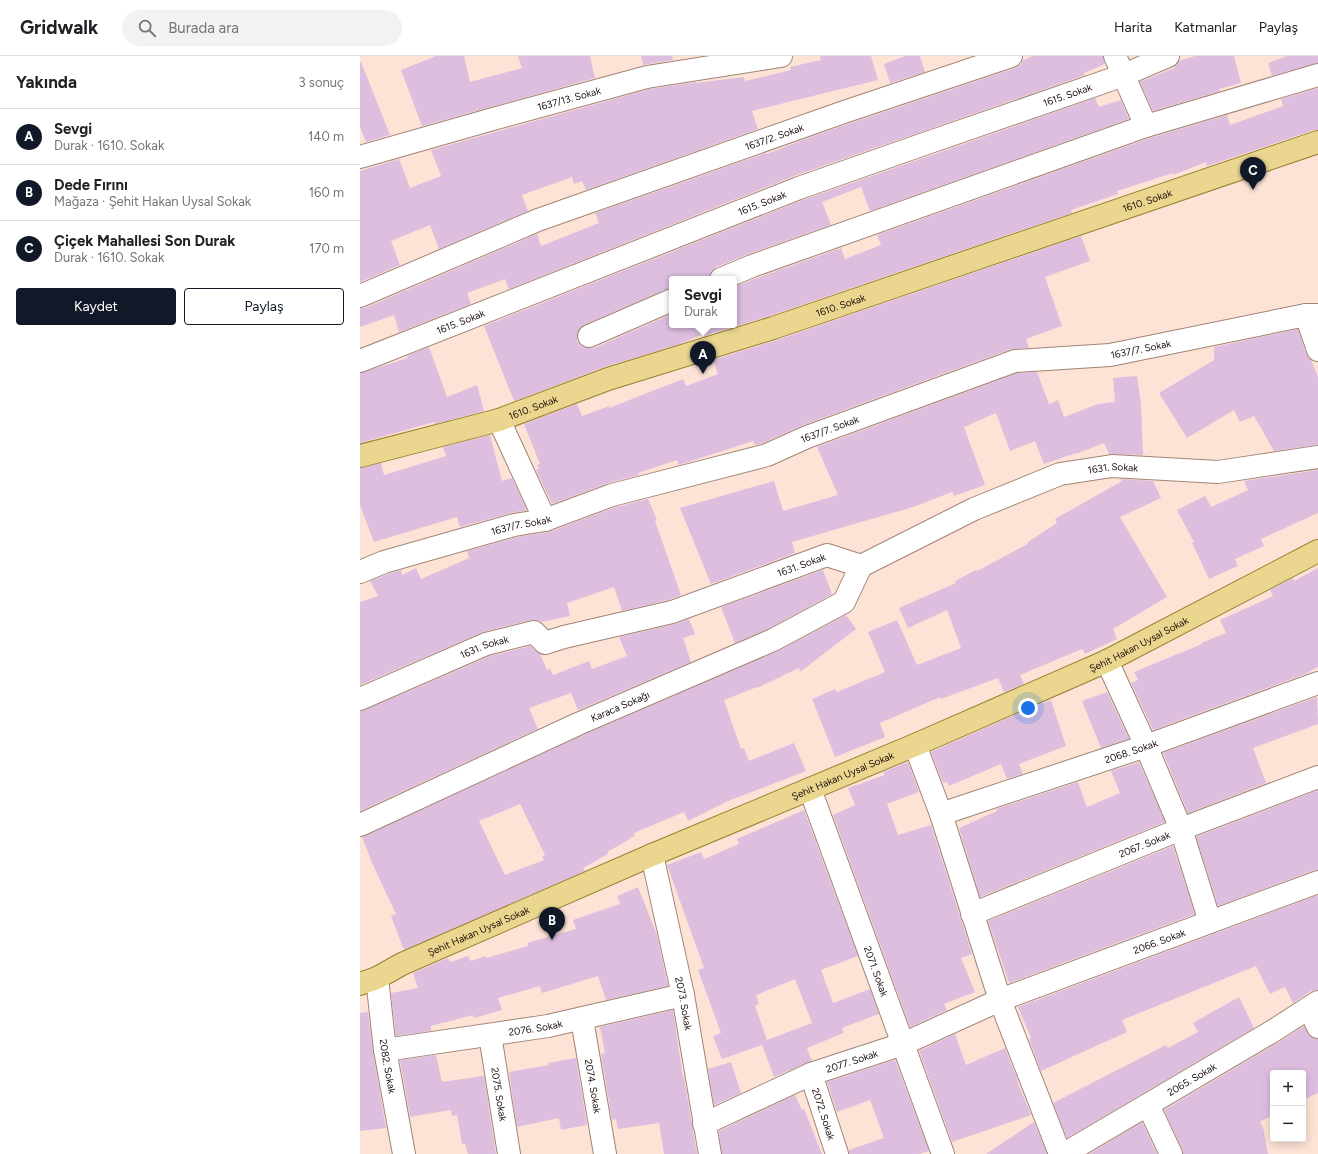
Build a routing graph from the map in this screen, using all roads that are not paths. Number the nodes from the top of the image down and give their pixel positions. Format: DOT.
graph roads {
  1 [pos="781,56"];
  2 [pos="1011,56"];
  3 [pos="1168,56"];
  4 [pos="1119,66"];
  5 [pos="1318,75"];
  6 [pos="1146,126"];
  7 [pos="1318,142"];
  8 [pos="360,157"];
  9 [pos="728,276"];
  10 [pos="360,296"];
  11 [pos="669,301"];
  12 [pos="1312,315"];
  13 [pos="589,336"];
  14 [pos="1318,350"];
  15 [pos="360,361"];
  16 [pos="499,420"];
  17 [pos="360,456"];
  18 [pos="1318,457"];
  19 [pos="545,520"];
  20 [pos="1318,551"];
  21 [pos="861,566"];
  22 [pos="360,572"];
  23 [pos="1107,661"];
  24 [pos="1318,683"];
  25 [pos="360,699"];
  26 [pos="915,744"];
  27 [pos="1146,746"];
  28 [pos="1318,777"];
  29 [pos="810,789"];
  30 [pos="941,814"];
  31 [pos="360,825"];
  32 [pos="1181,829"];
  33 [pos="652,855"];
  34 [pos="1318,882"];
  35 [pos="972,914"];
  36 [pos="1210,922"];
  37 [pos="368,981"];
  38 [pos="683,995"];
  39 [pos="1000,1000"];
  40 [pos="1313,1005"];
  41 [pos="582,1019"];
  42 [pos="1318,1027"];
  43 [pos="490,1035"];
  44 [pos="903,1044"];
  45 [pos="385,1050"];
  46 [pos="811,1074"];
  47 [pos="1148,1106"];
  48 [pos="704,1124"];
  49 [pos="404,1154"];
  50 [pos="509,1154"];
  51 [pos="605,1154"];
  52 [pos="710,1154"];
  53 [pos="837,1154"];
  54 [pos="943,1154"];
  55 [pos="1060,1154"];
  56 [pos="1064,1154"];
  57 [pos="1171,1154"];
  1 -- 8 [label="street, 1637/13. Sokak"];
  2 -- 10 [label="street, 1637/2. Sokak"];
  3 -- 4 [label="street, 1615. Sokak"];
  4 -- 6 [label="street"];
  4 -- 15 [label="street, 1615. Sokak"];
  5 -- 6 [label="street"];
  6 -- 9 [label="street"];
  7 -- 16 [label="main road, 1610. Sokak"];
  11 -- 13 [label="street"];
  12 -- 14 [label="street"];
  12 -- 19 [label="street, 1637/7. Sokak"];
  16 -- 17 [label="main road, 1610. Sokak"];
  16 -- 19 [label="street"];
  18 -- 21 [label="street, 1631. Sokak"];
  19 -- 22 [label="street, 1637/7. Sokak"];
  20 -- 23 [label="main road, Şehit Hakan Uysal Sokak"];
  21 -- 25 [label="street, 1631. Sokak"];
  21 -- 31 [label="street, Karaca Sokağı"];
  23 -- 26 [label="main road, Şehit Hakan Uysal Sokak"];
  23 -- 27 [label="street"];
  24 -- 27 [label="street, 2068. Sokak"];
  26 -- 29 [label="main road, Şehit Hakan Uysal Sokak"];
  26 -- 30 [label="street"];
  27 -- 30 [label="street, 2068. Sokak"];
  27 -- 32 [label="street"];
  28 -- 32 [label="street, 2067. Sokak"];
  29 -- 33 [label="main road, Şehit Hakan Uysal Sokak"];
  29 -- 44 [label="street, 2071. Sokak"];
  30 -- 35 [label="street"];
  32 -- 35 [label="street, 2067. Sokak"];
  32 -- 36 [label="street"];
  33 -- 37 [label="main road, Şehit Hakan Uysal Sokak"];
  33 -- 38 [label="street, 2073. Sokak"];
  34 -- 36 [label="street, 2066. Sokak"];
  35 -- 39 [label="street"];
  36 -- 39 [label="street, 2066. Sokak"];
  37 -- 45 [label="street, 2082. Sokak"];
  38 -- 41 [label="street, 2076. Sokak"];
  38 -- 48 [label="street, 2073. Sokak"];
  39 -- 44 [label="street, 2077. Sokak"];
  39 -- 55 [label="street"];
  40 -- 42 [label="street"];
  40 -- 47 [label="street, 2065. Sokak"];
  41 -- 43 [label="street, 2076. Sokak"];
  41 -- 51 [label="street, 2074. Sokak"];
  43 -- 45 [label="street, 2076. Sokak"];
  43 -- 50 [label="street, 2075. Sokak"];
  44 -- 46 [label="street, 2077. Sokak"];
  44 -- 54 [label="street, 2071. Sokak"];
  45 -- 49 [label="street, 2082. Sokak"];
  46 -- 48 [label="street, 2077. Sokak"];
  46 -- 53 [label="street, 2072. Sokak"];
  47 -- 56 [label="street, 2065. Sokak"];
  47 -- 57 [label="street"];
  48 -- 52 [label="street, 2073. Sokak"];
}
